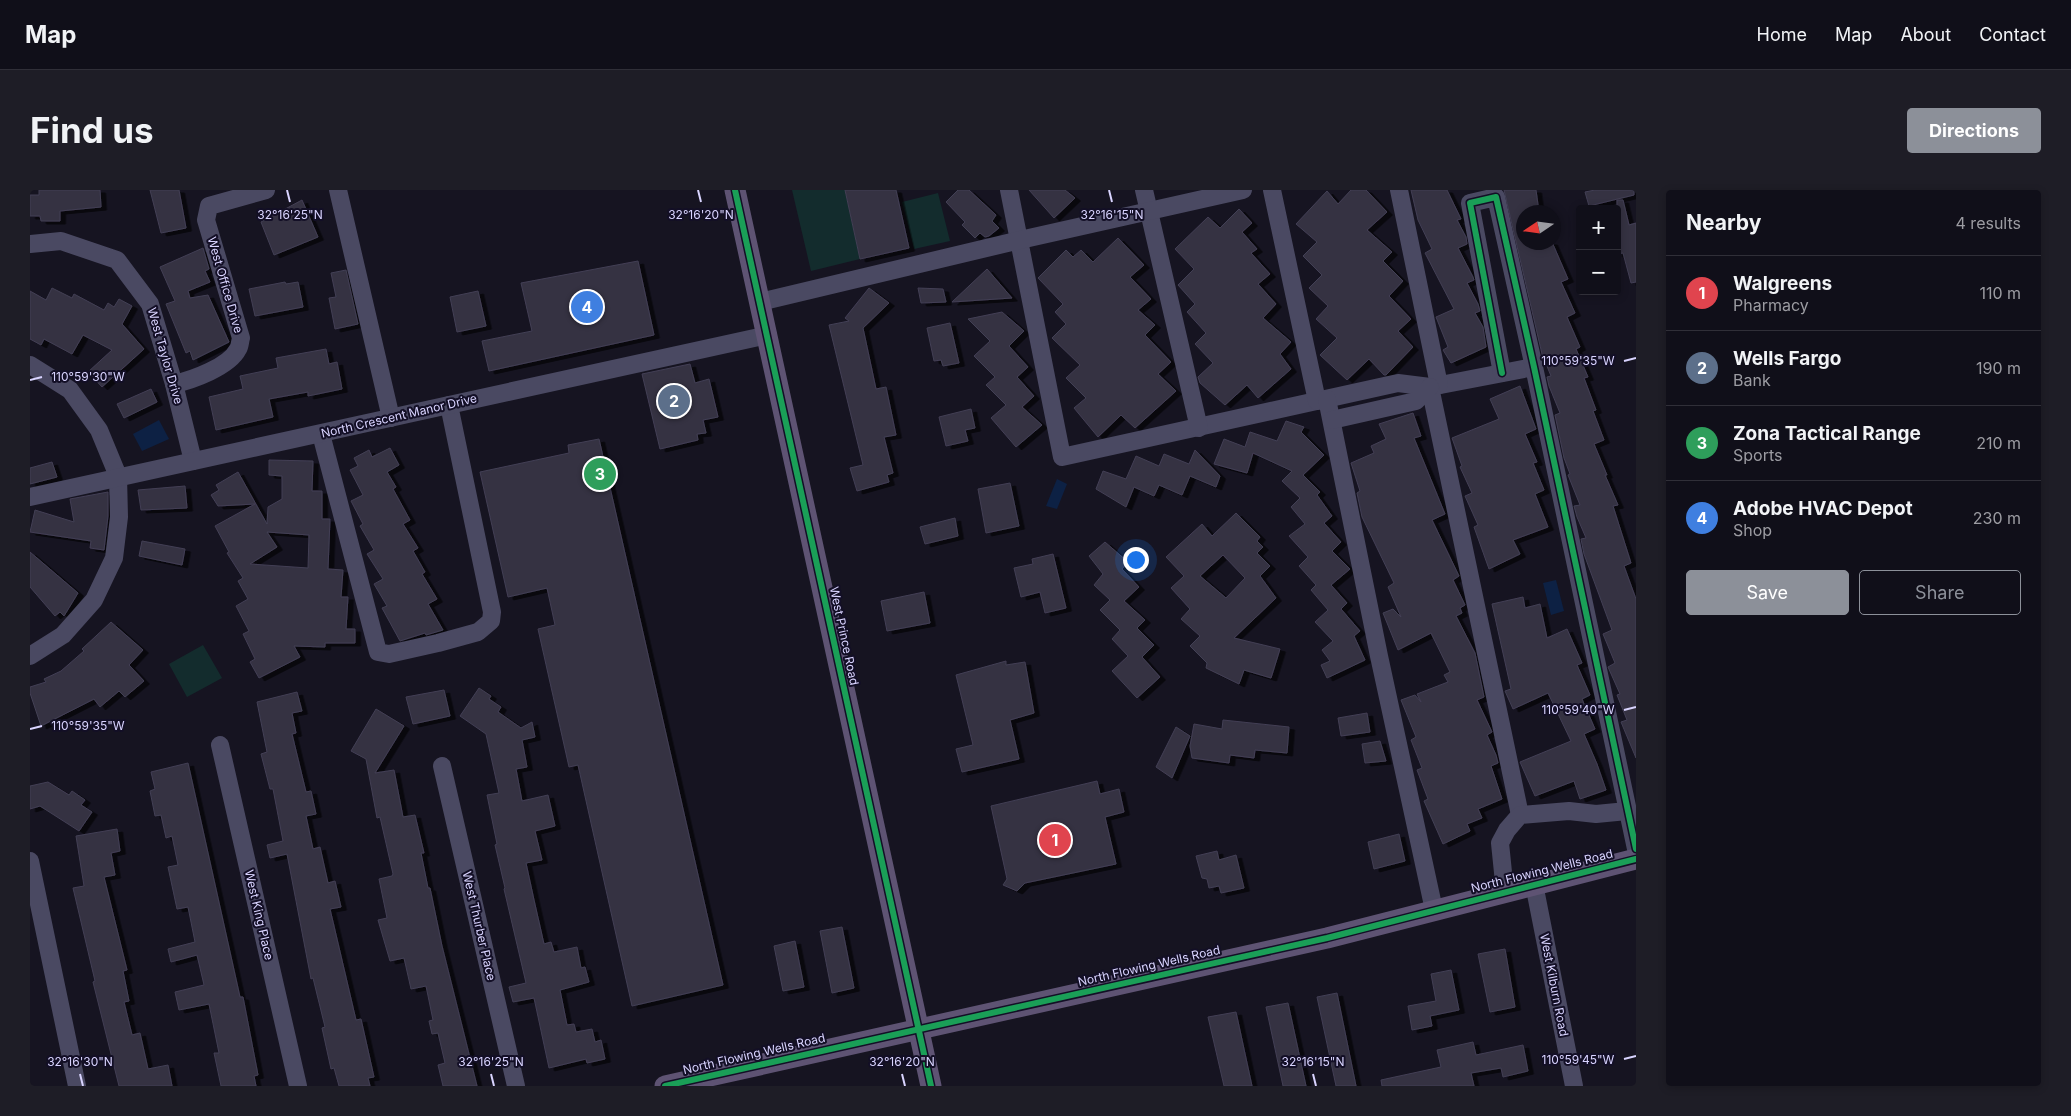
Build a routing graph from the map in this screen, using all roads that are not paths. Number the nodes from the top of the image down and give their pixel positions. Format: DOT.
graph roads {
  1 [pos="266,190"];
  2 [pos="338,190"];
  3 [pos="735,190"];
  4 [pos="1009,190"];
  5 [pos="1144,190"];
  6 [pos="1243,190"];
  7 [pos="1272,190"];
  8 [pos="1398,190"];
  9 [pos="1220,193"];
  10 [pos="1149,211"];
  11 [pos="1020,240"];
  12 [pos="30,244"];
  13 [pos="760,302"];
  14 [pos="768,335"];
  15 [pos="30,365"];
  16 [pos="1534,367"];
  17 [pos="1502,373"];
  18 [pos="174,384"];
  19 [pos="1434,386"];
  20 [pos="1322,400"];
  21 [pos="449,405"];
  22 [pos="391,418"];
  23 [pos="1332,420"];
  24 [pos="1199,428"];
  25 [pos="321,434"];
  26 [pos="194,462"];
  27 [pos="118,476"];
  28 [pos="30,497"];
  29 [pos="30,656"];
  30 [pos="220,745"];
  31 [pos="442,766"];
  32 [pos="1627,811"];
  33 [pos="1520,815"];
  34 [pos="1636,849"];
  35 [pos="1636,859"];
  36 [pos="30,861"];
  37 [pos="1534,884"];
  38 [pos="1505,892"];
  39 [pos="1434,910"];
  40 [pos="919,1029"];
  41 [pos="77,1086"];
  42 [pos="298,1086"];
  43 [pos="516,1086"];
  44 [pos="665,1086"];
  45 [pos="930,1086"];
  46 [pos="1574,1086"];
  1 -- 18 [label="street, West Office Drive"];
  2 -- 22 [label="street"];
  3 -- 13 [label="main road, West Prince Road"];
  4 -- 11 [label="street"];
  5 -- 10 [label="street"];
  6 -- 9 [label="street"];
  7 -- 20 [label="street"];
  8 -- 19 [label="street"];
  9 -- 10 [label="street"];
  10 -- 11 [label="street"];
  10 -- 24 [label="street"];
  11 -- 13 [label="street"];
  11 -- 24 [label="street"];
  12 -- 18 [label="street, West Taylor Drive"];
  13 -- 14 [label="main road, West Prince Road"];
  14 -- 21 [label="street, North Crescent Manor Drive"];
  14 -- 40 [label="main road, West Prince Road"];
  15 -- 27 [label="street"];
  16 -- 17 [label="street"];
  16 -- 17 [label="street"];
  16 -- 32 [label="street"];
  17 -- 19 [label="street"];
  18 -- 26 [label="street, West Taylor Drive"];
  19 -- 20 [label="street"];
  19 -- 23 [label="street"];
  19 -- 33 [label="street"];
  20 -- 23 [label="street"];
  20 -- 24 [label="street"];
  21 -- 22 [label="street, North Crescent Manor Drive"];
  21 -- 25 [label="street"];
  22 -- 25 [label="street, North Crescent Manor Drive"];
  23 -- 39 [label="street"];
  25 -- 26 [label="street, North Crescent Manor Drive"];
  26 -- 27 [label="street, North Crescent Manor Drive"];
  27 -- 28 [label="street, North Crescent Manor Drive"];
  27 -- 29 [label="street"];
  30 -- 42 [label="street, West King Place"];
  31 -- 43 [label="street, West Thurber Place"];
  32 -- 33 [label="street"];
  32 -- 34 [label="street"];
  33 -- 38 [label="street"];
  35 -- 37 [label="main road, North Flowing Wells Road"];
  36 -- 41 [label="street"];
  37 -- 38 [label="main road, North Flowing Wells Road"];
  37 -- 46 [label="street, West Kilburn Road"];
  38 -- 39 [label="main road, North Flowing Wells Road"];
  39 -- 40 [label="main road, North Flowing Wells Road"];
  40 -- 44 [label="main road, North Flowing Wells Road"];
  40 -- 45 [label="main road, West Prince Road"];
}
